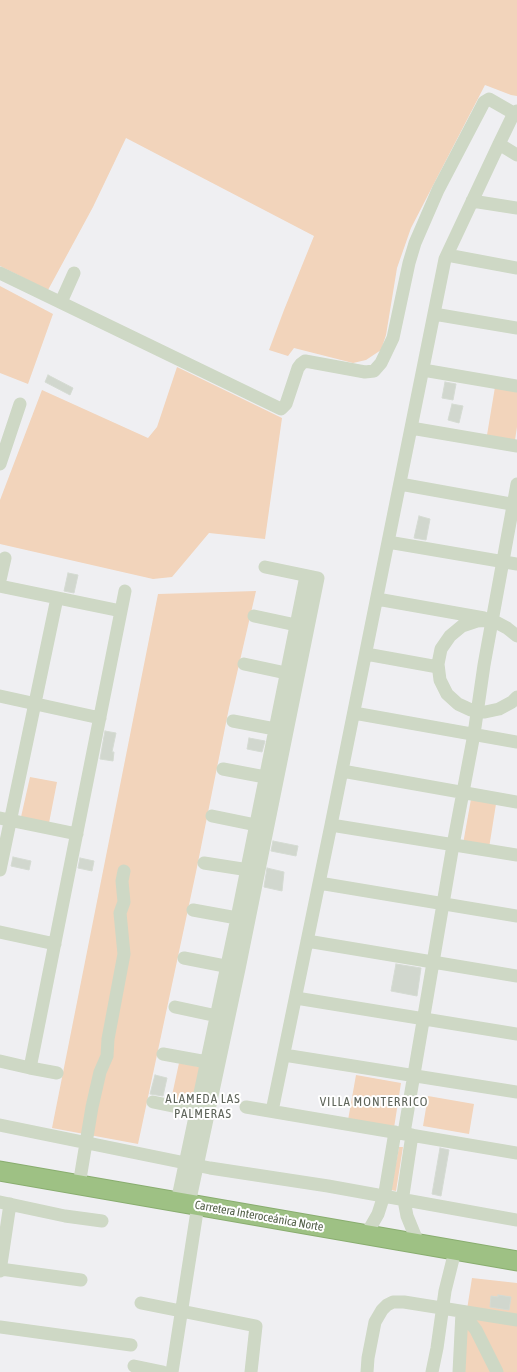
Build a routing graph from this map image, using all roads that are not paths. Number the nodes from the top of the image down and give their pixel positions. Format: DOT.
graph roads {
  1 [pos="516,113"];
  2 [pos="499,144"];
  3 [pos="517,155"];
  4 [pos="472,200"];
  5 [pos="517,208"];
  6 [pos="447,255"];
  7 [pos="517,268"];
  8 [pos="0,273"];
  9 [pos="74,273"];
  10 [pos="60,302"];
  11 [pos="434,314"];
  12 [pos="517,328"];
  13 [pos="423,370"];
  14 [pos="517,386"];
  15 [pos="20,404"];
  16 [pos="411,428"];
  17 [pos="517,446"];
  18 [pos="0,464"];
  19 [pos="400,484"];
  20 [pos="517,484"];
  21 [pos="515,505"];
  22 [pos="388,542"];
  23 [pos="5,558"];
  24 [pos="503,562"];
  25 [pos="517,564"];
  26 [pos="265,567"];
  27 [pos="312,577"];
  28 [pos="0,580"];
  29 [pos="0,586"];
  30 [pos="125,591"];
  31 [pos="57,598"];
  32 [pos="377,599"];
  33 [pos="121,610"];
  34 [pos="254,616"];
  35 [pos="492,620"];
  36 [pos="517,624"];
  37 [pos="296,625"];
  38 [pos="517,636"];
  39 [pos="366,654"];
  40 [pos="244,664"];
  41 [pos="438,667"];
  42 [pos="286,672"];
  43 [pos="0,696"];
  44 [pos="517,697"];
  45 [pos="35,704"];
  46 [pos="478,711"];
  47 [pos="354,713"];
  48 [pos="100,718"];
  49 [pos="233,721"];
  50 [pos="275,729"];
  51 [pos="474,734"];
  52 [pos="517,742"];
  53 [pos="223,769"];
  54 [pos="342,772"];
  55 [pos="265,777"];
  56 [pos="463,792"];
  57 [pos="517,802"];
  58 [pos="212,816"];
  59 [pos="5,819"];
  60 [pos="256,825"];
  61 [pos="332,825"];
  62 [pos="76,834"];
  63 [pos="453,844"];
  64 [pos="517,855"];
  65 [pos="204,863"];
  66 [pos="0,870"];
  67 [pos="253,871"];
  68 [pos="124,872"];
  69 [pos="319,884"];
  70 [pos="443,904"];
  71 [pos="193,910"];
  72 [pos="517,916"];
  73 [pos="237,918"];
  74 [pos="0,932"];
  75 [pos="307,941"];
  76 [pos="55,944"];
  77 [pos="184,958"];
  78 [pos="433,962"];
  79 [pos="233,968"];
  80 [pos="517,976"];
  81 [pos="296,998"];
  82 [pos="175,1007"];
  83 [pos="217,1016"];
  84 [pos="424,1019"];
  85 [pos="517,1034"];
  86 [pos="163,1054"];
  87 [pos="284,1055"];
  88 [pos="0,1062"];
  89 [pos="207,1062"];
  90 [pos="30,1068"];
  91 [pos="56,1073"];
  92 [pos="414,1075"];
  93 [pos="517,1092"];
  94 [pos="154,1102"];
  95 [pos="246,1107"];
  96 [pos="197,1111"];
  97 [pos="272,1111"];
  98 [pos="0,1125"];
  99 [pos="404,1133"];
  100 [pos="86,1143"];
  101 [pos="517,1153"];
  102 [pos="191,1164"];
  103 [pos="0,1171"];
  104 [pos="79,1185"];
  105 [pos="384,1197"];
  106 [pos="403,1200"];
  107 [pos="5,1203"];
  108 [pos="188,1203"];
  109 [pos="517,1220"];
  110 [pos="102,1222"];
  111 [pos="366,1235"];
  112 [pos="418,1243"];
  113 [pos="455,1251"];
  114 [pos="517,1261"];
  115 [pos="0,1270"];
  116 [pos="81,1280"];
  117 [pos="141,1303"];
  118 [pos="443,1308"];
  119 [pos="182,1310"];
  120 [pos="462,1312"];
  121 [pos="517,1320"];
  122 [pos="0,1327"];
  123 [pos="131,1345"];
  124 [pos="134,1366"];
  125 [pos="163,1372"];
  126 [pos="172,1372"];
  127 [pos="251,1372"];
  128 [pos="367,1372"];
  129 [pos="432,1372"];
  130 [pos="459,1372"];
  131 [pos="497,1372"];
  1 -- 2 [label="street"];
  1 -- 10 [label="street"];
  2 -- 3 [label="street"];
  2 -- 4 [label="street"];
  4 -- 5 [label="street"];
  4 -- 6 [label="street"];
  6 -- 7 [label="street"];
  6 -- 11 [label="street"];
  8 -- 10 [label="street"];
  9 -- 10 [label="street"];
  11 -- 12 [label="street"];
  11 -- 13 [label="street"];
  13 -- 14 [label="street"];
  13 -- 16 [label="street"];
  15 -- 18 [label="street"];
  16 -- 17 [label="street"];
  16 -- 19 [label="street"];
  19 -- 21 [label="street"];
  19 -- 22 [label="street"];
  20 -- 21 [label="street"];
  21 -- 24 [label="street"];
  22 -- 24 [label="street"];
  22 -- 32 [label="street"];
  23 -- 28 [label="street"];
  24 -- 25 [label="street"];
  24 -- 35 [label="street"];
  26 -- 27 [label="street"];
  27 -- 37 [label="street"];
  27 -- 67 [label="street"];
  29 -- 31 [label="street"];
  30 -- 33 [label="street"];
  31 -- 33 [label="street"];
  31 -- 45 [label="street"];
  32 -- 35 [label="street"];
  32 -- 39 [label="street"];
  33 -- 48 [label="street"];
  34 -- 37 [label="street"];
  35 -- 36 [label="street"];
  35 -- 38 [label="street"];
  35 -- 41 [label="street"];
  35 -- 46 [label="street"];
  37 -- 42 [label="street"];
  39 -- 41 [label="street"];
  39 -- 47 [label="street"];
  40 -- 42 [label="street"];
  41 -- 46 [label="street"];
  42 -- 50 [label="street"];
  43 -- 45 [label="street"];
  44 -- 46 [label="street"];
  45 -- 48 [label="street"];
  45 -- 59 [label="street"];
  46 -- 51 [label="street"];
  47 -- 51 [label="street"];
  47 -- 54 [label="street"];
  48 -- 62 [label="street"];
  49 -- 50 [label="street"];
  50 -- 55 [label="street"];
  51 -- 52 [label="street"];
  51 -- 56 [label="street"];
  53 -- 55 [label="street"];
  54 -- 56 [label="street"];
  54 -- 61 [label="street"];
  55 -- 60 [label="street"];
  56 -- 57 [label="street"];
  56 -- 63 [label="street"];
  58 -- 60 [label="street"];
  59 -- 62 [label="street"];
  59 -- 66 [label="street"];
  60 -- 67 [label="street"];
  61 -- 63 [label="street"];
  61 -- 69 [label="street"];
  62 -- 76 [label="street"];
  63 -- 64 [label="street"];
  63 -- 70 [label="street"];
  65 -- 67 [label="street"];
  67 -- 73 [label="street"];
  67 -- 79 [label="street"];
  68 -- 100 [label="street"];
  69 -- 70 [label="street"];
  69 -- 75 [label="street"];
  70 -- 72 [label="street"];
  70 -- 78 [label="street"];
  71 -- 73 [label="street"];
  73 -- 79 [label="street"];
  74 -- 76 [label="street"];
  75 -- 78 [label="street"];
  75 -- 81 [label="street"];
  76 -- 90 [label="street"];
  77 -- 79 [label="street"];
  78 -- 80 [label="street"];
  78 -- 84 [label="street"];
  79 -- 83 [label="street"];
  79 -- 102 [label="street"];
  81 -- 84 [label="street"];
  81 -- 87 [label="street"];
  82 -- 83 [label="street"];
  83 -- 89 [label="street"];
  84 -- 85 [label="street"];
  84 -- 92 [label="street"];
  86 -- 89 [label="street"];
  87 -- 92 [label="street"];
  87 -- 97 [label="street"];
  88 -- 90 [label="street"];
  89 -- 96 [label="street"];
  90 -- 91 [label="street"];
  92 -- 93 [label="street"];
  92 -- 99 [label="street"];
  94 -- 96 [label="street"];
  95 -- 97 [label="street"];
  96 -- 102 [label="street"];
  97 -- 99 [label="street"];
  98 -- 100 [label="street"];
  99 -- 101 [label="street"];
  99 -- 105 [label="street"];
  99 -- 106 [label="street"];
  100 -- 102 [label="street"];
  100 -- 104 [label="street"];
  102 -- 105 [label="street"];
  102 -- 108 [label="street"];
  103 -- 104 [label="highway, Carretera Interoceánica Norte"];
  104 -- 108 [label="highway, Carretera Interoceánica Norte"];
  105 -- 106 [label="street"];
  105 -- 111 [label="street"];
  106 -- 109 [label="street"];
  106 -- 112 [label="street"];
  107 -- 110 [label="street"];
  107 -- 115 [label="street"];
  108 -- 111 [label="highway, Carretera Interoceánica Norte"];
  108 -- 119 [label="street"];
  111 -- 112 [label="highway, Carretera Interoceánica Norte"];
  112 -- 113 [label="highway, Carretera Interoceánica Norte"];
  113 -- 114 [label="highway, Carretera Interoceánica Norte"];
  113 -- 118 [label="street"];
  115 -- 116 [label="street"];
  117 -- 119 [label="street"];
  118 -- 120 [label="street"];
  118 -- 128 [label="street"];
  118 -- 129 [label="street"];
  119 -- 126 [label="street"];
  119 -- 127 [label="street"];
  120 -- 121 [label="street"];
  120 -- 130 [label="street"];
  120 -- 131 [label="street"];
  122 -- 123 [label="street"];
  124 -- 125 [label="street"];
}
